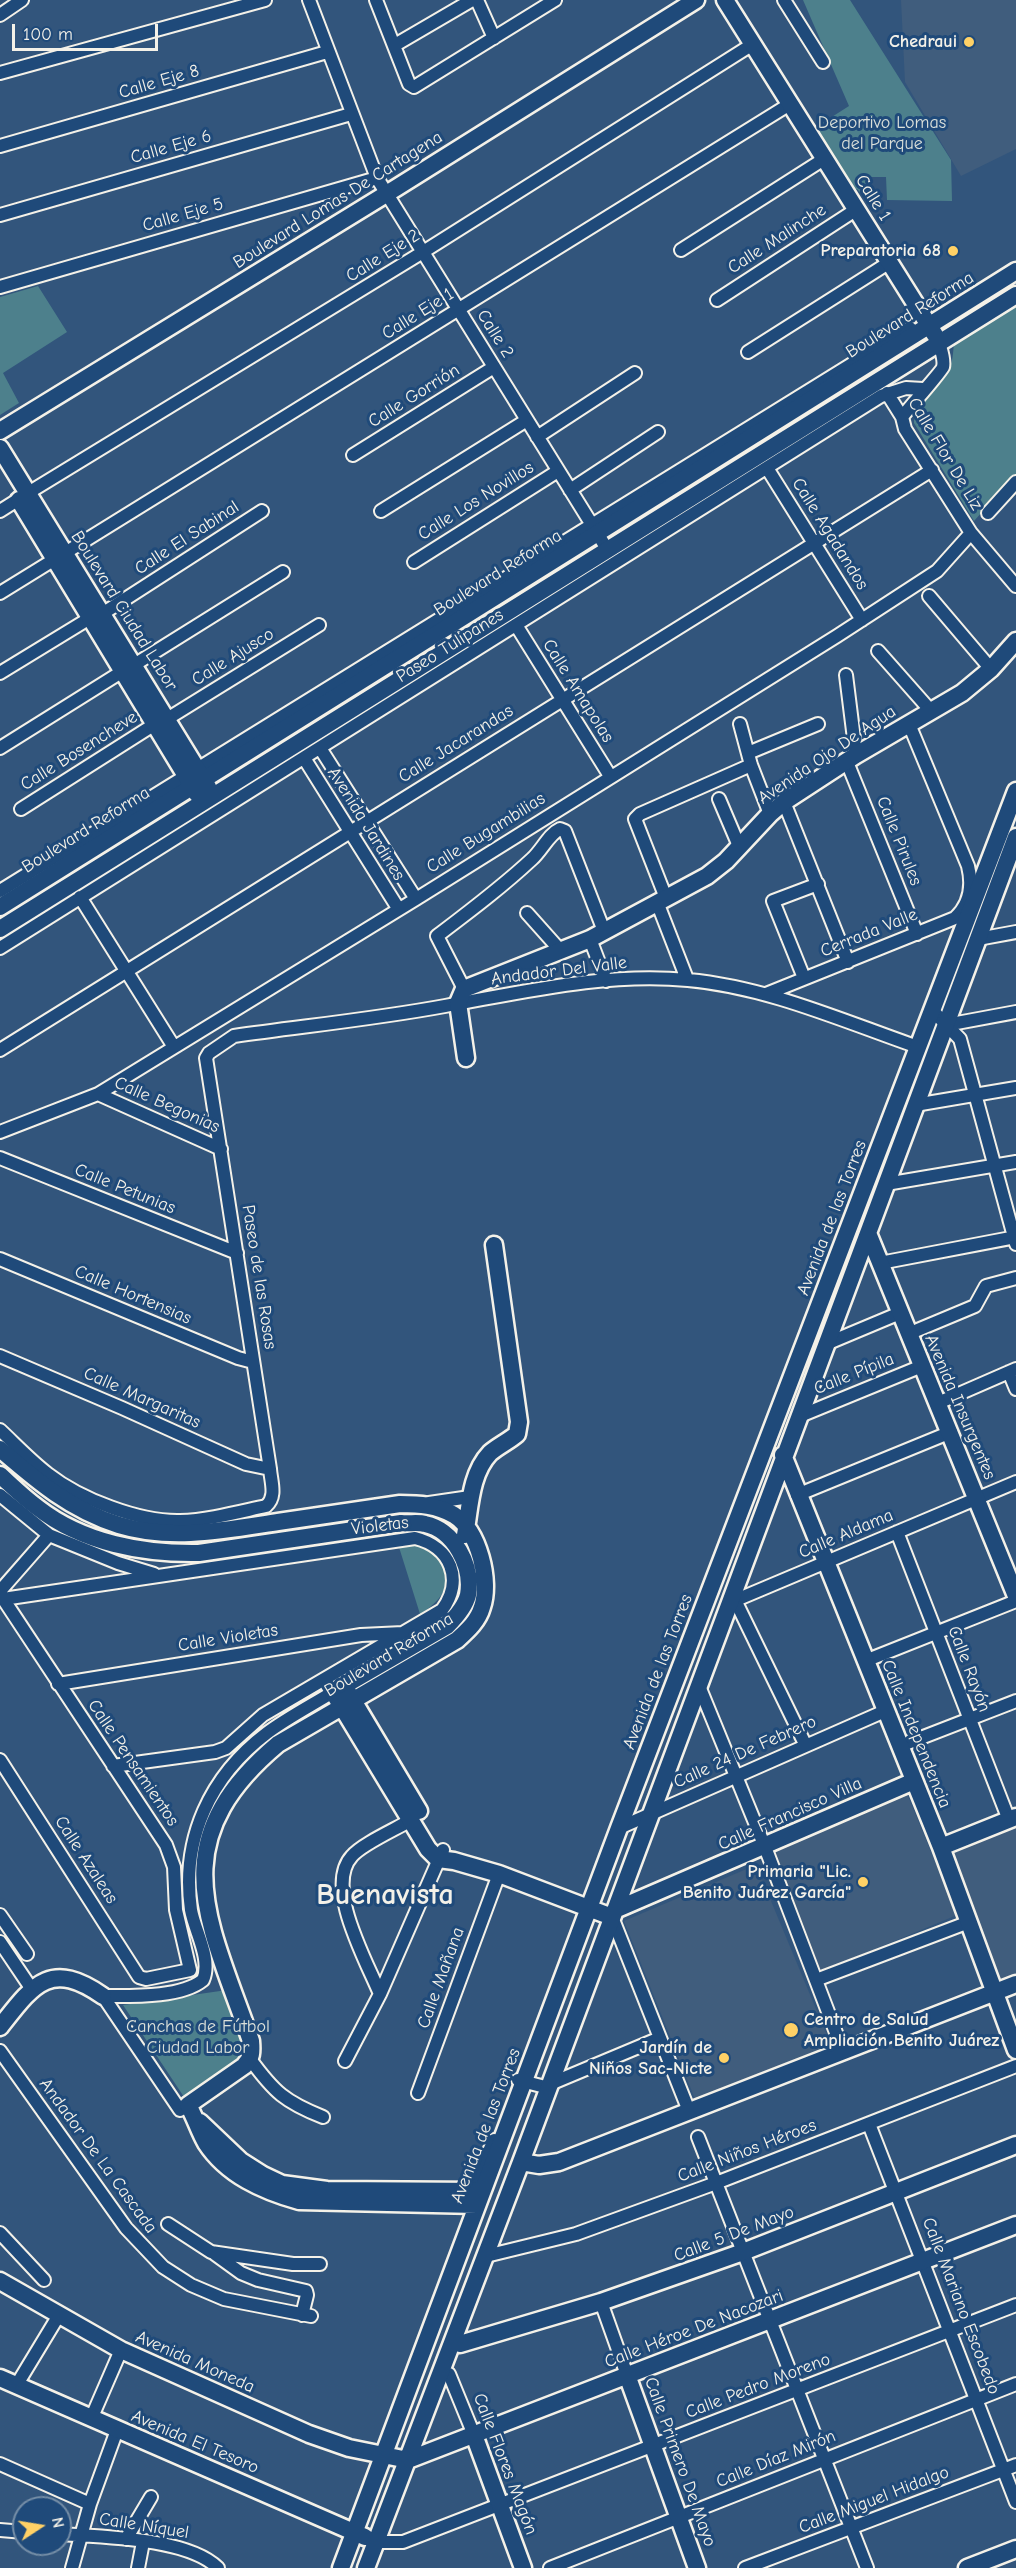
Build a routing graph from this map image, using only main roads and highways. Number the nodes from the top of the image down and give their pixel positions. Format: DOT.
graph roads {
  1 [pos="674,0"];
  2 [pos="696,0"];
  3 [pos="725,0"];
  4 [pos="562,77"];
  5 [pos="382,185"];
  6 [pos="1016,270"];
  7 [pos="1016,295"];
  8 [pos="928,322"];
  9 [pos="939,343"];
  10 [pos="0,418"];
  11 [pos="0,431"];
  12 [pos="0,448"];
  13 [pos="0,469"];
  14 [pos="23,496"];
  15 [pos="1016,641"];
  16 [pos="195,778"];
  17 [pos="1016,791"];
  18 [pos="208,799"];
  19 [pos="1016,837"];
  20 [pos="1011,863"];
  21 [pos="0,907"];
  22 [pos="0,929"];
  23 [pos="466,1058"];
  24 [pos="868,1233"];
  25 [pos="494,1245"];
  26 [pos="768,1438"];
  27 [pos="0,1449"];
  28 [pos="784,1457"];
  29 [pos="0,1475"];
  30 [pos="7,1495"];
  31 [pos="466,1528"];
  32 [pos="461,1554"];
  33 [pos="1016,1596"];
  34 [pos="348,1704"];
  35 [pos="914,1781"];
  36 [pos="1012,1818"];
  37 [pos="941,1847"];
  38 [pos="445,1856"];
  39 [pos="588,1908"];
  40 [pos="614,1914"];
  41 [pos="1016,1984"];
  42 [pos="995,1993"];
  43 [pos="103,1996"];
  44 [pos="0,2027"];
  45 [pos="1016,2050"];
  46 [pos="1016,2145"];
  47 [pos="521,2162"];
  48 [pos="481,2195"];
  49 [pos="1016,2225"];
  50 [pos="0,2282"];
  51 [pos="460,2344"];
  52 [pos="627,2375"];
  53 [pos="0,2378"];
  54 [pos="474,2435"];
  55 [pos="383,2455"];
  56 [pos="408,2460"];
  57 [pos="355,2532"];
  58 [pos="376,2542"];
  59 [pos="1016,2549"];
  60 [pos="341,2568"];
  61 [pos="366,2568"];
  62 [pos="523,2568"];
  63 [pos="697,2568"];
  64 [pos="967,2568"];
  1 -- 4 [label="main road, Boulevard Lomas De Cartagena"];
  2 -- 4 [label="main road, Boulevard Lomas De Cartagena"];
  3 -- 8 [label="main road, Calle 1"];
  4 -- 5 [label="main road, Boulevard Lomas De Cartagena"];
  5 -- 10 [label="main road, Boulevard Lomas De Cartagena"];
  5 -- 11 [label="main road, Boulevard Lomas De Cartagena"];
  6 -- 8 [label="main road, Boulevard Reforma"];
  7 -- 9 [label="main road"];
  8 -- 9 [label="main road, Calle 1"];
  8 -- 16 [label="main road, Boulevard Reforma"];
  9 -- 18 [label="main road"];
  12 -- 14 [label="main road, Boulevard Ciudad Labor"];
  13 -- 14 [label="main road, Boulevard Ciudad Labor"];
  14 -- 16 [label="main road, Boulevard Ciudad Labor"];
  15 -- 23 [label="main road, Avenida Ojo De Agua"];
  16 -- 18 [label="main road, Boulevard Ciudad Labor"];
  16 -- 21 [label="main road, Boulevard Reforma"];
  17 -- 26 [label="main road, Avenida de las Torres"];
  18 -- 22 [label="main road"];
  19 -- 20 [label="main road"];
  20 -- 24 [label="main road"];
  24 -- 28 [label="main road"];
  24 -- 33 [label="main road, Avenida Insurgentes"];
  25 -- 31 [label="main road"];
  26 -- 28 [label="main road, Calle Independencia"];
  26 -- 39 [label="main road, Avenida de las Torres"];
  27 -- 31 [label="main road, Boulevard Reforma"];
  28 -- 35 [label="main road, Calle Independencia"];
  28 -- 40 [label="main road"];
  29 -- 30 [label="main road, Boulevard Reforma"];
  30 -- 32 [label="main road, Boulevard Reforma"];
  31 -- 32 [label="main road"];
  31 -- 34 [label="main road, Boulevard Reforma"];
  32 -- 34 [label="main road, Boulevard Reforma"];
  34 -- 38 [label="main road"];
  34 -- 38 [label="main road"];
  34 -- 48 [label="main road, Boulevard Reforma"];
  35 -- 37 [label="main road, Calle Independencia"];
  35 -- 40 [label="main road, Calle Francisco Villa"];
  36 -- 37 [label="main road"];
  37 -- 42 [label="main road, Calle Independencia"];
  38 -- 39 [label="main road"];
  39 -- 40 [label="main road"];
  39 -- 48 [label="main road, Avenida de las Torres"];
  40 -- 47 [label="main road"];
  41 -- 42 [label="main road"];
  42 -- 45 [label="main road, Calle Independencia"];
  42 -- 47 [label="main road"];
  43 -- 44 [label="main road"];
  46 -- 51 [label="main road, Calle 5 De Mayo"];
  47 -- 56 [label="main road"];
  48 -- 55 [label="main road, Avenida de las Torres"];
  49 -- 52 [label="main road, Calle Héroe De Nacozari"];
  50 -- 55 [label="main road, Avenida Moneda"];
  52 -- 54 [label="main road, Calle Héroe De Nacozari"];
  52 -- 63 [label="main road, Calle Primero De Mayo"];
  53 -- 57 [label="main road, Avenida El Tesoro"];
  54 -- 56 [label="main road, Calle Héroe De Nacozari"];
  54 -- 62 [label="main road, Calle Flores Magón"];
  55 -- 56 [label="main road"];
  55 -- 57 [label="main road, Avenida de las Torres"];
  56 -- 58 [label="main road"];
  57 -- 58 [label="main road, Avenida El Tesoro"];
  57 -- 60 [label="main road, Avenida de las Torres"];
  58 -- 61 [label="main road"];
  59 -- 64 [label="main road"];
}
